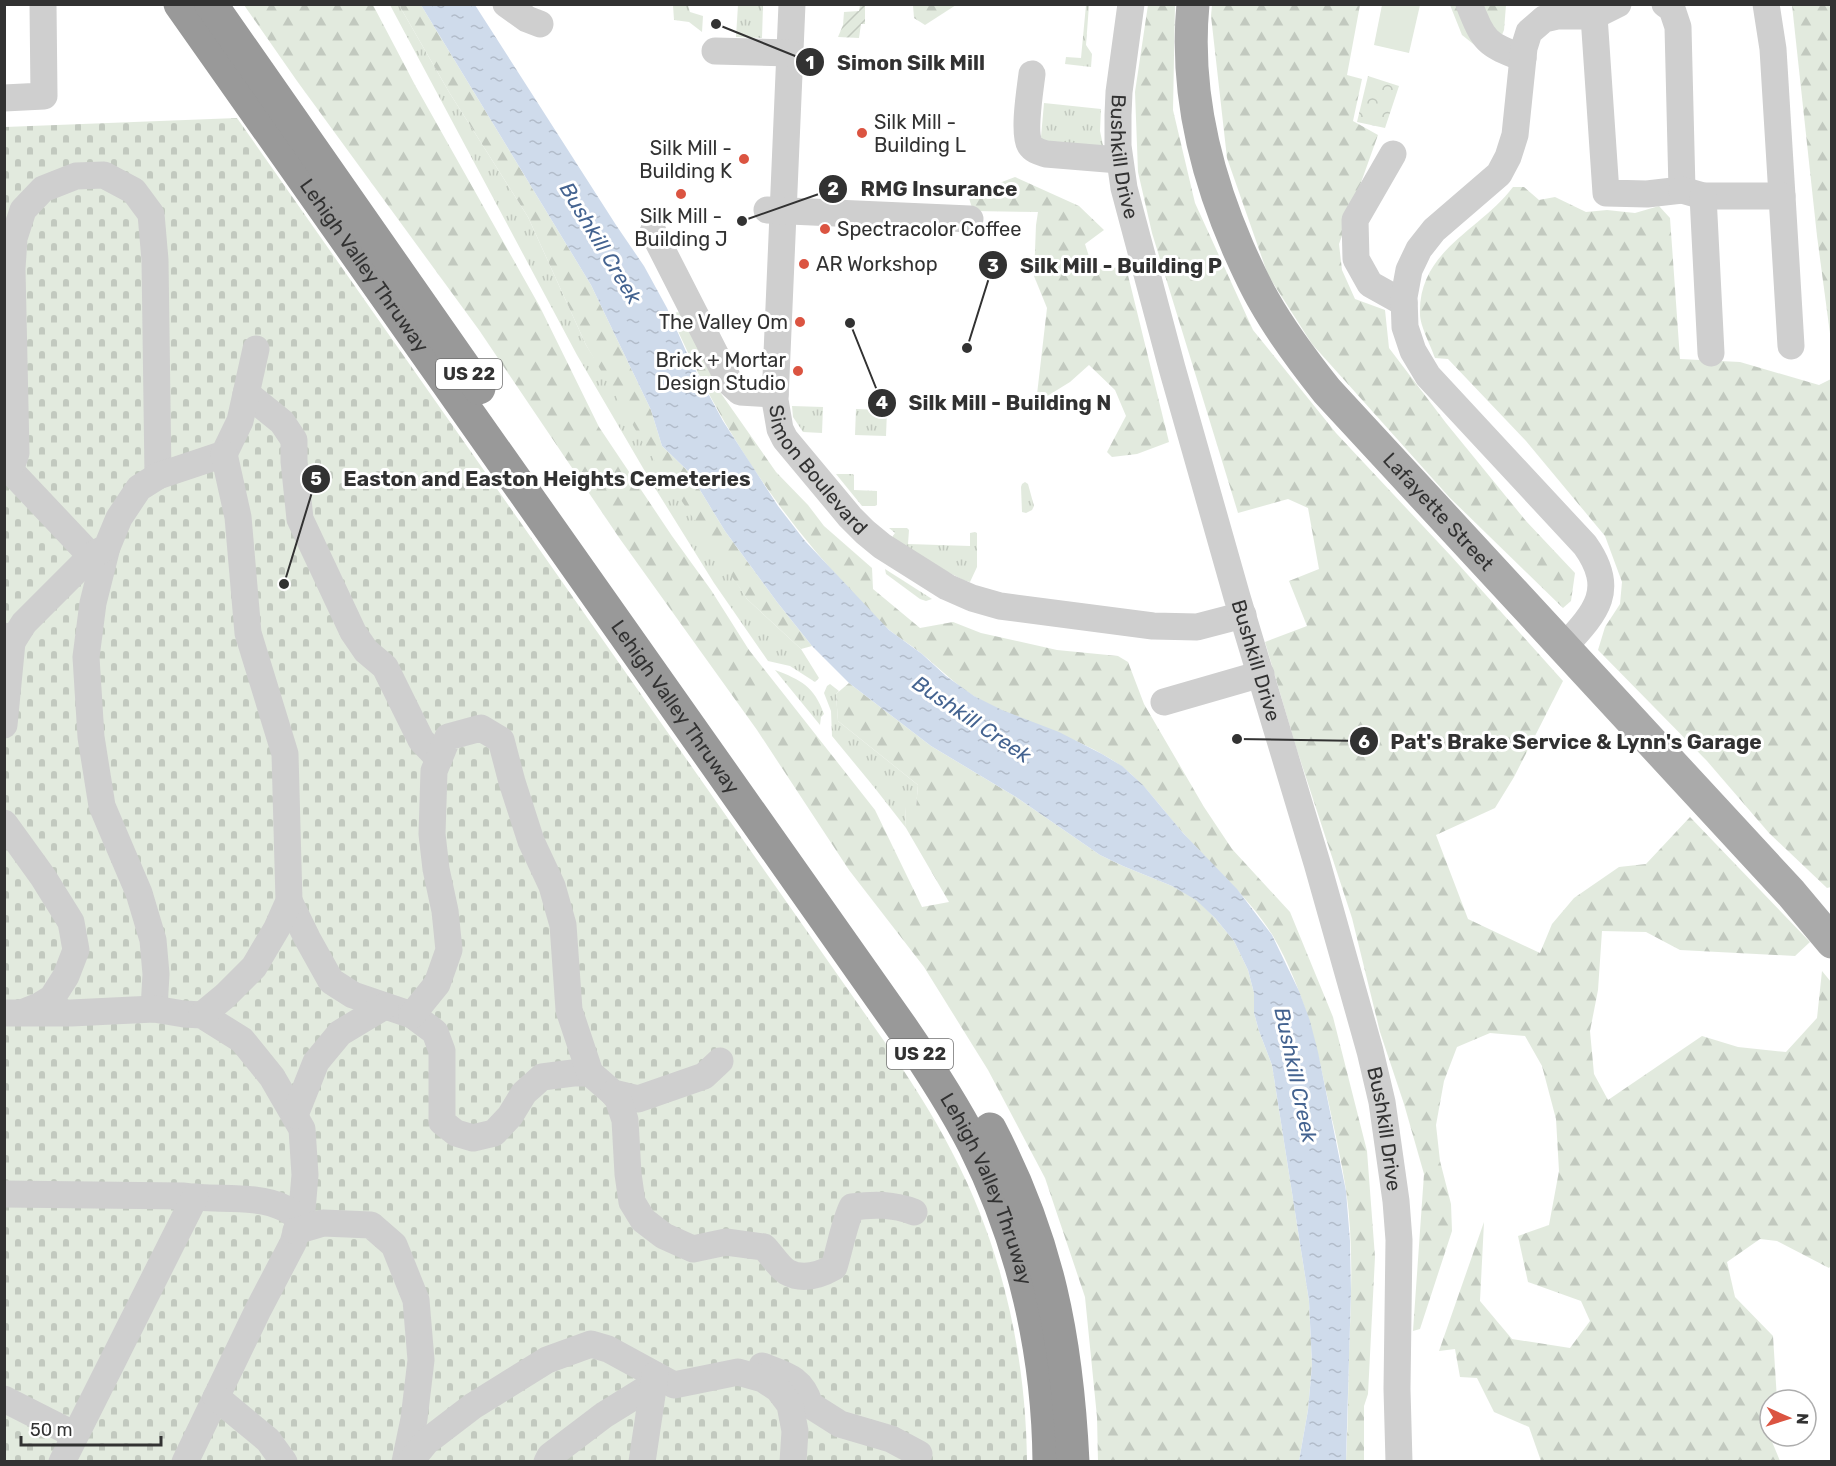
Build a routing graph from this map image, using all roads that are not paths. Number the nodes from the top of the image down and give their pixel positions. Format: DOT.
graph roads {
  1 [pos="43,4"];
  2 [pos="180,4"];
  3 [pos="211,4"];
  4 [pos="506,4"];
  5 [pos="792,4"];
  6 [pos="1131,4"];
  7 [pos="1193,4"];
  8 [pos="1469,4"];
  9 [pos="1665,4"];
  10 [pos="1766,4"];
  11 [pos="1606,10"];
  12 [pos="540,24"];
  13 [pos="715,51"];
  14 [pos="789,53"];
  15 [pos="1523,58"];
  16 [pos="1032,74"];
  17 [pos="4,98"];
  18 [pos="1393,154"];
  19 [pos="1119,160"];
  20 [pos="1692,193"];
  21 [pos="1782,196"];
  22 [pos="791,217"];
  23 [pos="970,219"];
  24 [pos="653,232"];
  25 [pos="1404,303"];
  26 [pos="1791,346"];
  27 [pos="256,350"];
  28 [pos="1711,353"];
  29 [pos="246,393"];
  30 [pos="775,394"];
  31 [pos="224,454"];
  32 [pos="6,469"];
  33 [pos="158,476"];
  34 [pos="99,551"];
  35 [pos="1243,615"];
  36 [pos="8,639"];
  37 [pos="1564,647"];
  38 [pos="1261,674"];
  39 [pos="1164,702"];
  40 [pos="4,725"];
  41 [pos="439,759"];
  42 [pos="4,823"];
  43 [pos="289,901"];
  44 [pos="1830,936"];
  45 [pos="385,1006"];
  46 [pos="154,1009"];
  47 [pos="13,1013"];
  48 [pos="202,1015"];
  49 [pos="412,1015"];
  50 [pos="720,1061"];
  51 [pos="590,1073"];
  52 [pos="613,1093"];
  53 [pos="295,1115"];
  54 [pos="4,1194"];
  55 [pos="195,1197"];
  56 [pos="914,1212"];
  57 [pos="298,1225"];
  58 [pos="712,1378"];
  59 [pos="654,1380"];
  60 [pos="216,1397"];
  61 [pos="4,1399"];
  62 [pos="75,1435"];
  63 [pos="919,1454"];
  64 [pos="62,1461"];
  65 [pos="185,1461"];
  66 [pos="284,1461"];
  67 [pos="405,1461"];
  68 [pos="410,1461"];
  69 [pos="547,1461"];
  70 [pos="642,1461"];
  71 [pos="793,1461"];
  72 [pos="1049,1461"];
  73 [pos="1073,1461"];
  74 [pos="1398,1461"];
  1 -- 17 [label="street"];
  2 -- 72 [label="highway, Lehigh Valley Thruway / US 22"];
  3 -- 73 [label="highway, Lehigh Valley Thruway / US 22"];
  4 -- 12 [label="street"];
  5 -- 14 [label="street, Simon Boulevard"];
  6 -- 19 [label="street, Bushkill Drive"];
  7 -- 37 [label="main road, Lafayette Street"];
  8 -- 15 [label="street"];
  9 -- 20 [label="street"];
  10 -- 21 [label="street"];
  11 -- 15 [label="street"];
  11 -- 20 [label="street"];
  13 -- 14 [label="street"];
  14 -- 22 [label="street, Simon Boulevard"];
  15 -- 25 [label="street"];
  16 -- 19 [label="street"];
  18 -- 25 [label="street"];
  19 -- 35 [label="street, Bushkill Drive"];
  20 -- 21 [label="street"];
  20 -- 28 [label="street"];
  21 -- 26 [label="street"];
  22 -- 23 [label="street"];
  22 -- 30 [label="street, Simon Boulevard"];
  24 -- 30 [label="street"];
  25 -- 37 [label="street"];
  27 -- 29 [label="street"];
  29 -- 31 [label="street"];
  29 -- 41 [label="street"];
  30 -- 35 [label="street, Simon Boulevard"];
  31 -- 33 [label="street"];
  31 -- 43 [label="street"];
  32 -- 33 [label="street"];
  32 -- 34 [label="street"];
  33 -- 34 [label="street"];
  34 -- 36 [label="street"];
  34 -- 46 [label="street"];
  35 -- 38 [label="street, Bushkill Drive"];
  36 -- 40 [label="street"];
  37 -- 44 [label="main road, Lafayette Street"];
  38 -- 39 [label="street"];
  38 -- 74 [label="street, Bushkill Drive"];
  41 -- 49 [label="street"];
  41 -- 51 [label="street"];
  42 -- 47 [label="street"];
  43 -- 45 [label="street"];
  43 -- 48 [label="street"];
  45 -- 49 [label="street"];
  45 -- 53 [label="street"];
  46 -- 47 [label="street"];
  46 -- 48 [label="street"];
  48 -- 53 [label="street"];
  49 -- 51 [label="street"];
  50 -- 52 [label="street"];
  51 -- 52 [label="street"];
  52 -- 56 [label="street"];
  53 -- 57 [label="street"];
  54 -- 55 [label="street"];
  55 -- 57 [label="street"];
  55 -- 62 [label="street"];
  57 -- 60 [label="street"];
  57 -- 67 [label="street"];
  58 -- 59 [label="street"];
  58 -- 63 [label="street"];
  58 -- 71 [label="street"];
  59 -- 68 [label="street"];
  59 -- 69 [label="street"];
  59 -- 70 [label="street"];
  60 -- 65 [label="street"];
  60 -- 66 [label="street"];
  61 -- 62 [label="street"];
  62 -- 64 [label="street"];
}
